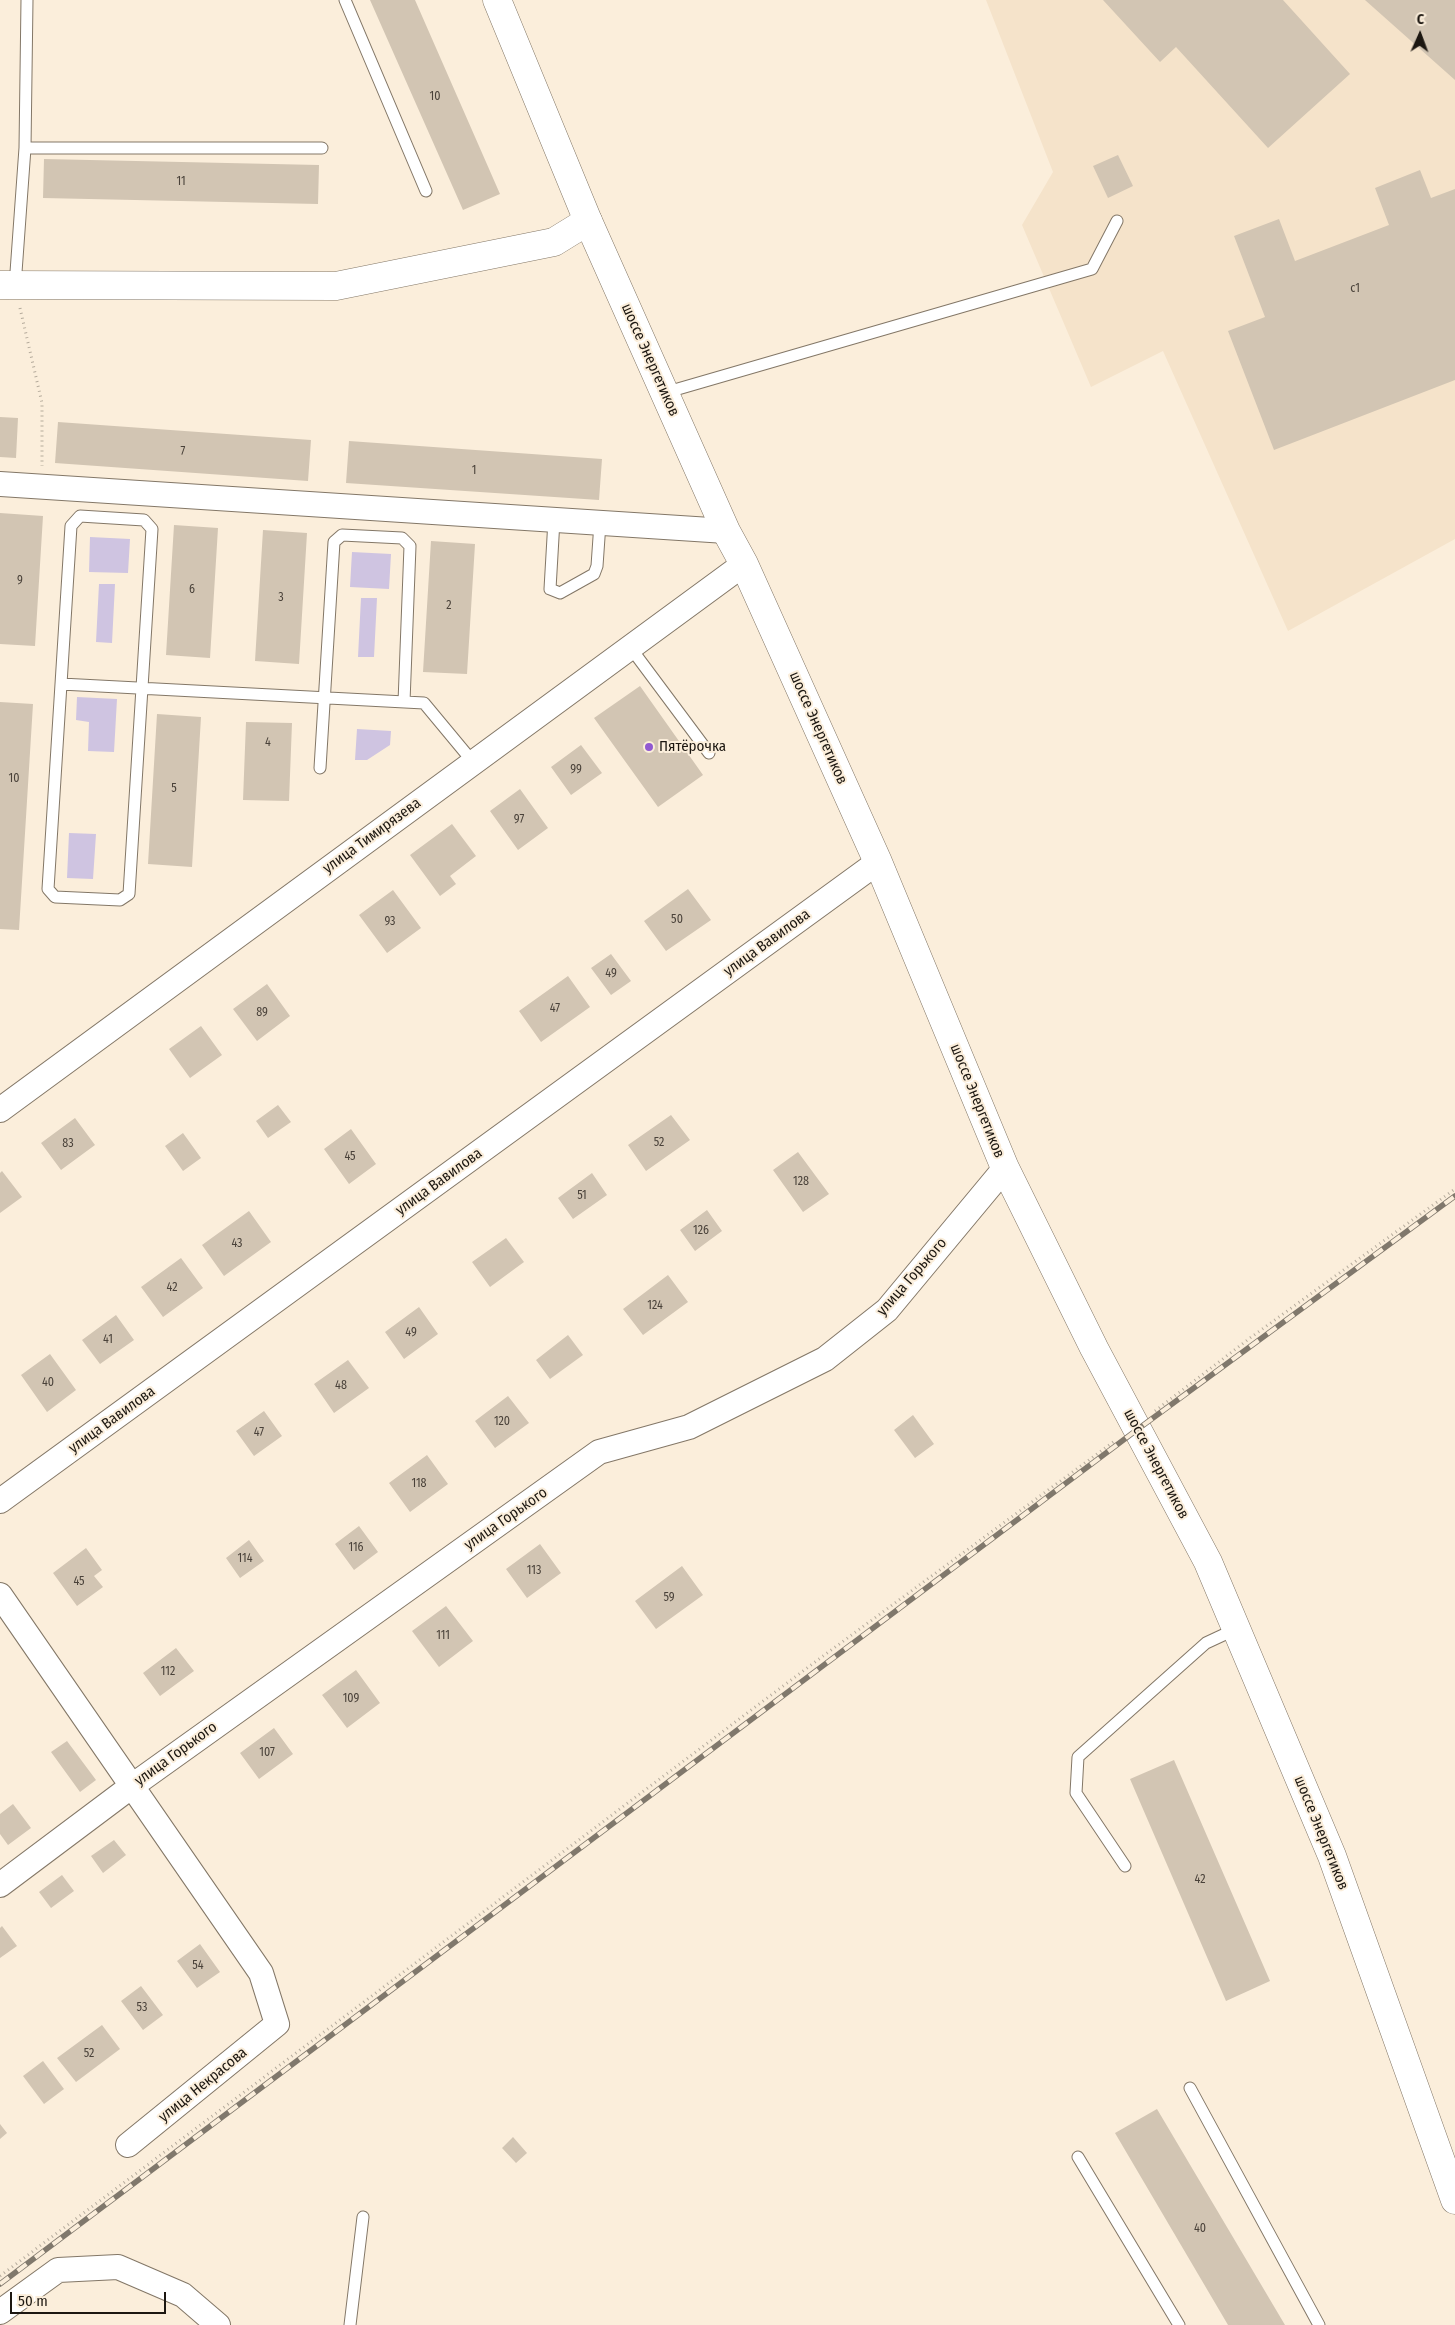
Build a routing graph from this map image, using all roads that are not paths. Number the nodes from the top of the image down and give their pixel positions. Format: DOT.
graph roads {
  1 [pos="27,0"];
  2 [pos="345,0"];
  3 [pos="497,0"];
  4 [pos="25,148"];
  5 [pos="322,148"];
  6 [pos="426,191"];
  7 [pos="588,221"];
  8 [pos="1117,221"];
  9 [pos="7,286"];
  10 [pos="664,393"];
  11 [pos="0,484"];
  12 [pos="554,520"];
  13 [pos="600,523"];
  14 [pos="726,531"];
  15 [pos="744,564"];
  16 [pos="630,647"];
  17 [pos="61,684"];
  18 [pos="141,688"];
  19 [pos="325,698"];
  20 [pos="404,702"];
  21 [pos="708,753"];
  22 [pos="473,762"];
  23 [pos="320,768"];
  24 [pos="878,862"];
  25 [pos="0,1110"];
  26 [pos="1005,1168"];
  27 [pos="0,1501"];
  28 [pos="0,1595"];
  29 [pos="1236,1629"];
  30 [pos="132,1786"];
  31 [pos="1125,1866"];
  32 [pos="0,1885"];
  33 [pos="1190,2088"];
  34 [pos="128,2145"];
  35 [pos="1078,2156"];
  36 [pos="1455,2200"];
  37 [pos="363,2217"];
  38 [pos="0,2312"];
  39 [pos="218,2325"];
  40 [pos="350,2325"];
  41 [pos="1179,2325"];
  42 [pos="1319,2325"];
  1 -- 4 [label="lane"];
  2 -- 6 [label="lane"];
  3 -- 7 [label="main road, шоссе Энергетиков"];
  4 -- 5 [label="lane"];
  4 -- 9 [label="lane"];
  7 -- 9 [label="main road"];
  7 -- 10 [label="main road, шоссе Энергетиков"];
  8 -- 10 [label="lane"];
  10 -- 14 [label="main road, шоссе Энергетиков"];
  11 -- 12 [label="street"];
  12 -- 13 [label="street"];
  12 -- 13 [label="lane"];
  13 -- 14 [label="street"];
  14 -- 15 [label="main road, шоссе Энергетиков"];
  15 -- 16 [label="street, улица Тимирязева"];
  15 -- 24 [label="main road, шоссе Энергетиков"];
  16 -- 21 [label="lane"];
  16 -- 22 [label="street, улица Тимирязева"];
  17 -- 18 [label="lane"];
  17 -- 18 [label="lane"];
  17 -- 18 [label="lane"];
  18 -- 19 [label="lane"];
  19 -- 20 [label="lane"];
  19 -- 20 [label="lane"];
  19 -- 23 [label="lane"];
  20 -- 22 [label="lane"];
  22 -- 25 [label="street, улица Тимирязева"];
  24 -- 26 [label="main road, шоссе Энергетиков"];
  24 -- 27 [label="street, улица Вавилова"];
  26 -- 29 [label="main road, шоссе Энергетиков"];
  26 -- 30 [label="street, улица Горького"];
  28 -- 30 [label="street"];
  29 -- 31 [label="lane"];
  29 -- 36 [label="main road, шоссе Энергетиков"];
  30 -- 32 [label="street, улица Горького"];
  30 -- 34 [label="street, улица Некрасова"];
  33 -- 42 [label="lane"];
  35 -- 41 [label="lane"];
  37 -- 40 [label="lane"];
  38 -- 39 [label="street"];
}
